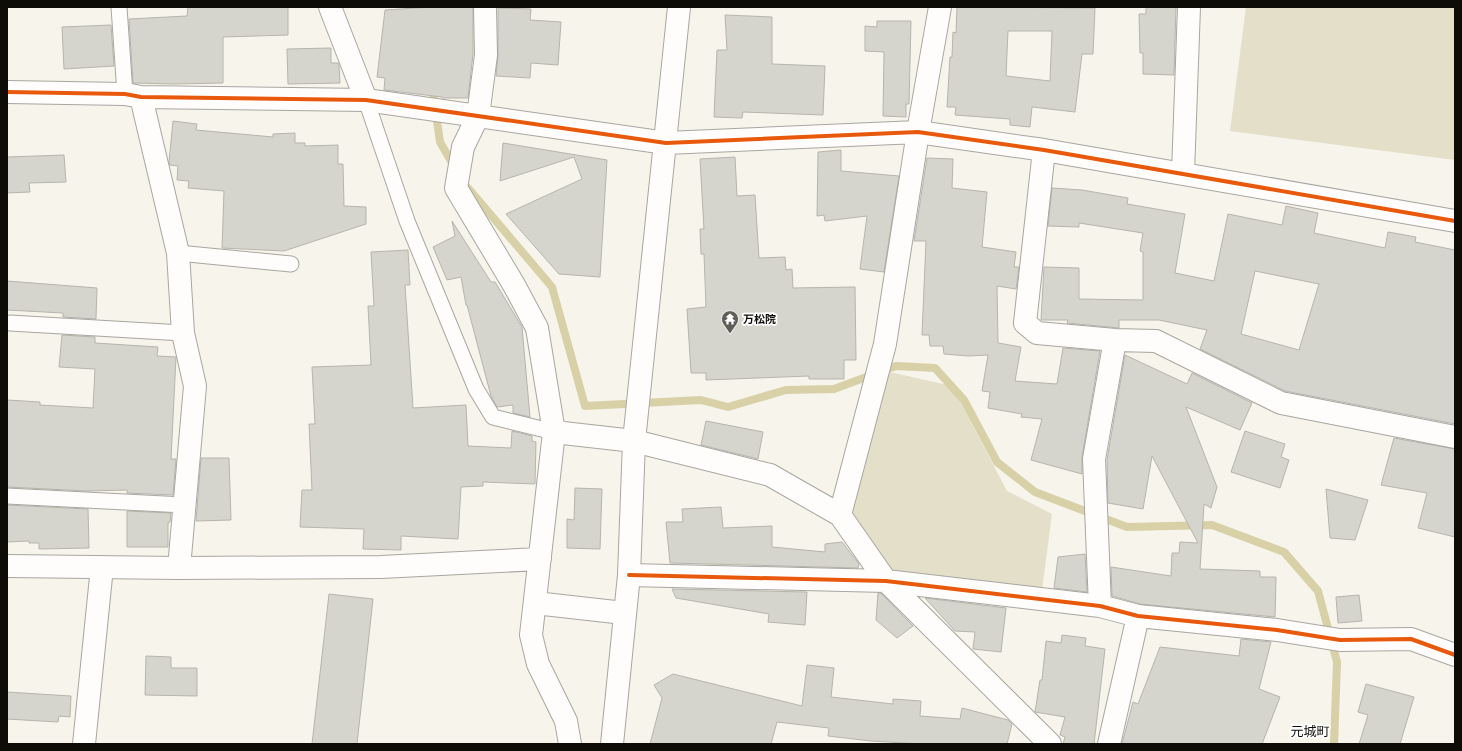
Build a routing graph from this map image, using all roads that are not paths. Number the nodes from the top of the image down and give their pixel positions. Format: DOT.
graph roads {
  1 [pos="119,7"];
  2 [pos="330,7"];
  3 [pos="485,7"];
  4 [pos="679,7"];
  5 [pos="940,7"];
  6 [pos="1189,7"];
  7 [pos="7,92"];
  8 [pos="132,95"];
  9 [pos="366,100"];
  10 [pos="478,116"];
  11 [pos="918,132"];
  12 [pos="666,143"];
  13 [pos="1044,150"];
  14 [pos="1183,173"];
  15 [pos="1455,221"];
  16 [pos="178,253"];
  17 [pos="291,264"];
  18 [pos="10,324"];
  19 [pos="183,333"];
  20 [pos="1115,340"];
  21 [pos="554,432"];
  22 [pos="1455,437"];
  23 [pos="634,441"];
  24 [pos="7,496"];
  25 [pos="184,505"];
  26 [pos="840,515"];
  27 [pos="540,559"];
  28 [pos="7,566"];
  29 [pos="102,568"];
  30 [pos="179,568"];
  31 [pos="629,575"];
  32 [pos="886,581"];
  33 [pos="535,603"];
  34 [pos="1100,606"];
  35 [pos="624,612"];
  36 [pos="1138,616"];
  37 [pos="1455,655"];
  38 [pos="84,744"];
  39 [pos="570,744"];
  40 [pos="612,744"];
  41 [pos="1050,744"];
  42 [pos="1109,744"];
  1 -- 8 [label="lane"];
  2 -- 9 [label="street"];
  3 -- 10 [label="street"];
  4 -- 12 [label="street"];
  5 -- 11 [label="street"];
  6 -- 14 [label="street"];
  7 -- 8 [label="street"];
  8 -- 9 [label="street"];
  8 -- 16 [label="street"];
  9 -- 10 [label="street"];
  9 -- 21 [label="lane"];
  10 -- 12 [label="street"];
  10 -- 21 [label="street"];
  11 -- 12 [label="street"];
  11 -- 13 [label="street"];
  11 -- 26 [label="street"];
  12 -- 23 [label="street"];
  13 -- 14 [label="street"];
  13 -- 20 [label="street"];
  14 -- 15 [label="street"];
  16 -- 17 [label="lane"];
  16 -- 19 [label="street"];
  18 -- 19 [label="lane"];
  19 -- 25 [label="street"];
  20 -- 22 [label="street"];
  20 -- 34 [label="street"];
  21 -- 23 [label="street"];
  21 -- 27 [label="street"];
  23 -- 26 [label="street"];
  23 -- 31 [label="street"];
  24 -- 25 [label="lane"];
  25 -- 30 [label="street"];
  26 -- 32 [label="street"];
  27 -- 30 [label="street"];
  27 -- 33 [label="street"];
  28 -- 29 [label="street"];
  29 -- 30 [label="street"];
  29 -- 38 [label="street"];
  31 -- 32 [label="street"];
  31 -- 35 [label="street"];
  32 -- 34 [label="street"];
  32 -- 41 [label="street"];
  33 -- 35 [label="street"];
  33 -- 39 [label="street"];
  34 -- 36 [label="street"];
  35 -- 40 [label="street"];
  36 -- 37 [label="street"];
  36 -- 42 [label="street"];
}
